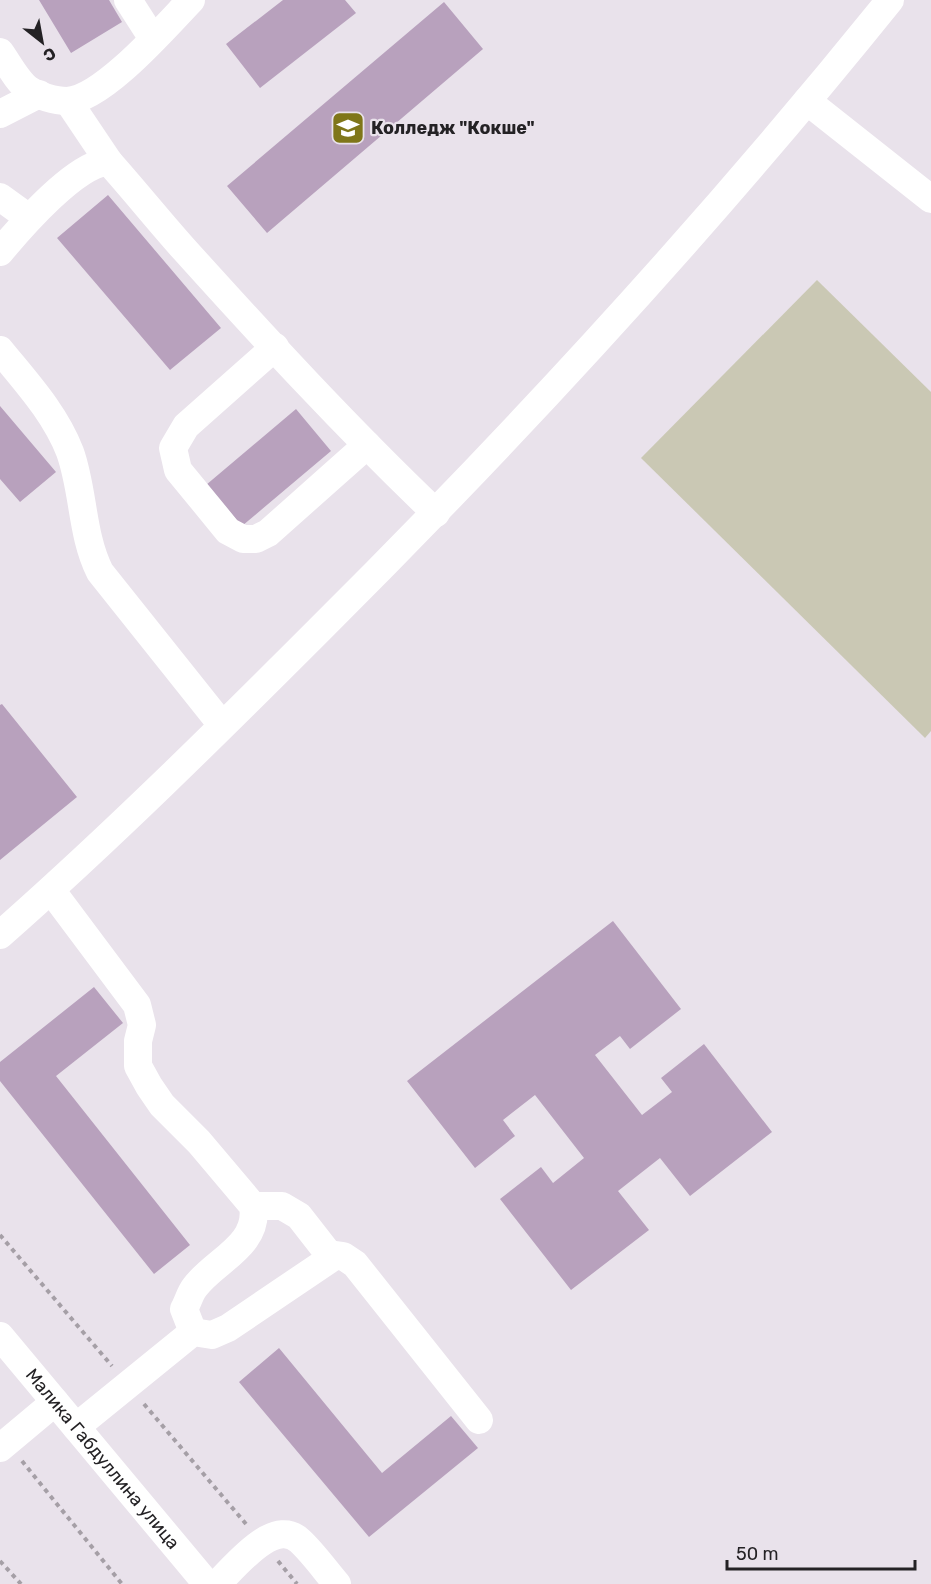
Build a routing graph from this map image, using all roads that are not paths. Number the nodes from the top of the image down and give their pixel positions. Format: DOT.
graph roads {
  1 [pos="128,0"];
  2 [pos="191,0"];
  3 [pos="890,0"];
  4 [pos="153,39"];
  5 [pos="0,52"];
  6 [pos="39,94"];
  7 [pos="68,101"];
  8 [pos="807,101"];
  9 [pos="0,114"];
  10 [pos="109,162"];
  11 [pos="0,197"];
  12 [pos="931,199"];
  13 [pos="29,218"];
  14 [pos="0,252"];
  15 [pos="275,347"];
  16 [pos="0,350"];
  17 [pos="367,445"];
  18 [pos="436,513"];
  19 [pos="222,725"];
  20 [pos="51,890"];
  21 [pos="0,935"];
  22 [pos="253,1206"];
  23 [pos="331,1257"];
  24 [pos="193,1332"];
  25 [pos="0,1336"];
  26 [pos="55,1402"];
  27 [pos="479,1420"];
  28 [pos="76,1427"];
  29 [pos="3,1445"];
  30 [pos="207,1584"];
  31 [pos="217,1584"];
  32 [pos="337,1584"];
  1 -- 4 [label="street"];
  2 -- 4 [label="street"];
  3 -- 8 [label="street"];
  4 -- 7 [label="street"];
  5 -- 6 [label="street"];
  6 -- 7 [label="street"];
  6 -- 9 [label="street"];
  7 -- 10 [label="street"];
  8 -- 12 [label="street"];
  8 -- 18 [label="street"];
  10 -- 13 [label="street"];
  10 -- 15 [label="street"];
  11 -- 13 [label="street"];
  13 -- 14 [label="street"];
  15 -- 17 [label="street"];
  15 -- 17 [label="street"];
  16 -- 19 [label="street"];
  17 -- 18 [label="street"];
  18 -- 19 [label="street"];
  19 -- 20 [label="street"];
  20 -- 21 [label="street"];
  20 -- 22 [label="street"];
  22 -- 23 [label="street"];
  22 -- 24 [label="street"];
  23 -- 24 [label="street"];
  23 -- 27 [label="street"];
  24 -- 28 [label="street"];
  25 -- 26 [label="street, Малика Габдуллина улица"];
  26 -- 28 [label="street, Малика Габдуллина улица"];
  26 -- 29 [label="street"];
  28 -- 30 [label="street, Малика Габдуллина улица"];
  31 -- 32 [label="street"];
}
